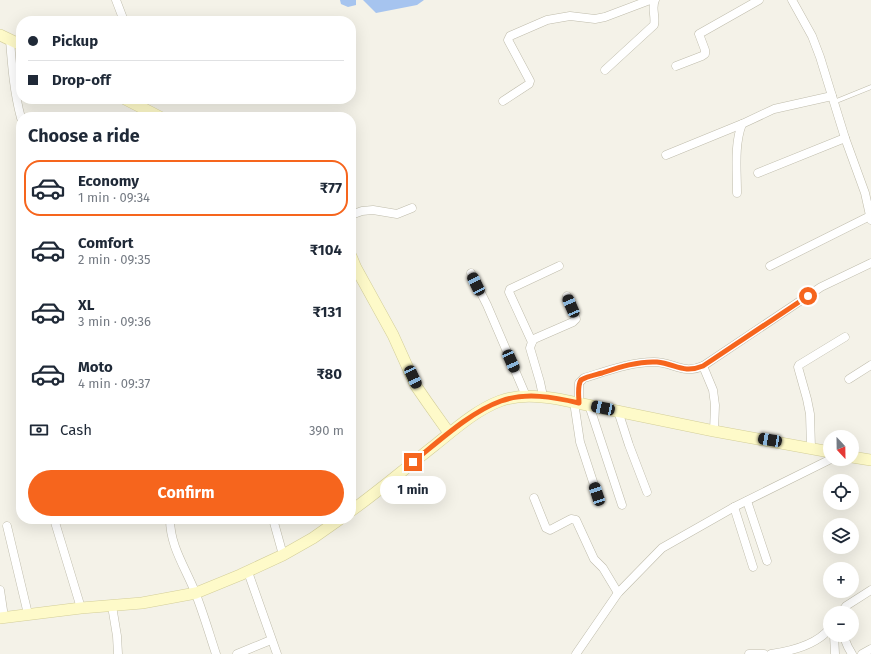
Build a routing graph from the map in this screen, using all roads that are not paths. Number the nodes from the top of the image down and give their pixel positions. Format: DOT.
graph roads {
  1 [pos="116,0"];
  2 [pos="650,0"];
  3 [pos="655,0"];
  4 [pos="759,0"];
  5 [pos="792,0"];
  6 [pos="122,16"];
  7 [pos="0,35"];
  8 [pos="10,40"];
  9 [pos="16,43"];
  10 [pos="676,66"];
  11 [pos="605,70"];
  12 [pos="871,87"];
  13 [pos="833,99"];
  14 [pos="16,100"];
  15 [pos="503,101"];
  16 [pos="143,104"];
  17 [pos="154,112"];
  18 [pos="742,124"];
  19 [pos="845,138"];
  20 [pos="666,155"];
  21 [pos="758,173"];
  22 [pos="737,193"];
  23 [pos="412,208"];
  24 [pos="356,213"];
  25 [pos="870,218"];
  26 [pos="871,263"];
  27 [pos="559,266"];
  28 [pos="770,266"];
  29 [pos="356,268"];
  30 [pos="471,273"];
  31 [pos="567,296"];
  32 [pos="845,337"];
  33 [pos="532,342"];
  34 [pos="871,365"];
  35 [pos="703,366"];
  36 [pos="849,378"];
  37 [pos="526,396"];
  38 [pos="543,396"];
  39 [pos="581,403"];
  40 [pos="618,411"];
  41 [pos="714,430"];
  42 [pos="449,433"];
  43 [pos="812,448"];
  44 [pos="823,450"];
  45 [pos="859,458"];
  46 [pos="871,460"];
  47 [pos="823,463"];
  48 [pos="647,492"];
  49 [pos="597,494"];
  50 [pos="534,498"];
  51 [pos="746,501"];
  52 [pos="622,505"];
  53 [pos="356,507"];
  54 [pos="734,507"];
  55 [pos="56,524"];
  56 [pos="170,524"];
  57 [pos="274,524"];
  58 [pos="333,524"];
  59 [pos="7,526"];
  60 [pos="283,555"];
  61 [pos="766,561"];
  62 [pos="752,567"];
  63 [pos="248,572"];
  64 [pos="0,590"];
  65 [pos="871,590"];
  66 [pos="196,593"];
  67 [pos="618,593"];
  68 [pos="112,606"];
  69 [pos="846,606"];
  70 [pos="81,608"];
  71 [pos="28,614"];
  72 [pos="2,617"];
  73 [pos="823,636"];
  74 [pos="271,640"];
  75 [pos="834,642"];
  76 [pos="846,642"];
  77 [pos="871,649"];
  78 [pos="118,654"];
  79 [pos="216,654"];
  80 [pos="237,654"];
  81 [pos="277,654"];
  82 [pos="576,654"];
  83 [pos="749,654"];
  84 [pos="764,654"];
  85 [pos="771,654"];
  86 [pos="835,654"];
  87 [pos="852,654"];
  88 [pos="862,654"];
  1 -- 6 [label="street"];
  2 -- 15 [label="street"];
  3 -- 11 [label="street"];
  4 -- 10 [label="street"];
  5 -- 13 [label="street"];
  7 -- 8 [label="street"];
  8 -- 9 [label="street"];
  8 -- 14 [label="street"];
  12 -- 13 [label="lane"];
  13 -- 18 [label="street"];
  13 -- 19 [label="street"];
  16 -- 17 [label="street"];
  18 -- 20 [label="street"];
  18 -- 22 [label="street"];
  19 -- 21 [label="street"];
  19 -- 25 [label="street"];
  23 -- 24 [label="street"];
  25 -- 28 [label="street"];
  26 -- 35 [label="street"];
  27 -- 33 [label="street"];
  29 -- 42 [label="street"];
  30 -- 37 [label="street"];
  31 -- 33 [label="street"];
  32 -- 43 [label="street"];
  33 -- 38 [label="street"];
  34 -- 36 [label="street"];
  35 -- 39 [label="street"];
  35 -- 41 [label="street"];
  37 -- 38 [label="street"];
  37 -- 42 [label="street"];
  38 -- 39 [label="street"];
  39 -- 40 [label="street"];
  39 -- 49 [label="street"];
  39 -- 52 [label="street"];
  40 -- 41 [label="street"];
  40 -- 48 [label="street"];
  41 -- 43 [label="street"];
  42 -- 53 [label="street"];
  43 -- 44 [label="street"];
  45 -- 46 [label="street"];
  47 -- 51 [label="street"];
  50 -- 67 [label="street"];
  51 -- 54 [label="street"];
  51 -- 61 [label="street"];
  54 -- 62 [label="street"];
  54 -- 67 [label="street"];
  55 -- 70 [label="street"];
  56 -- 66 [label="street"];
  57 -- 60 [label="street"];
  58 -- 60 [label="street"];
  59 -- 71 [label="street"];
  60 -- 63 [label="street"];
  63 -- 66 [label="street"];
  63 -- 74 [label="street"];
  64 -- 72 [label="street"];
  65 -- 69 [label="street"];
  66 -- 68 [label="street"];
  66 -- 79 [label="street"];
  67 -- 82 [label="street"];
  68 -- 70 [label="street"];
  68 -- 78 [label="street"];
  70 -- 71 [label="street"];
  71 -- 72 [label="street"];
  73 -- 85 [label="street"];
  74 -- 80 [label="street"];
  74 -- 81 [label="street"];
  75 -- 86 [label="street"];
  76 -- 87 [label="street"];
  77 -- 88 [label="street"];
  83 -- 84 [label="street"];
}
